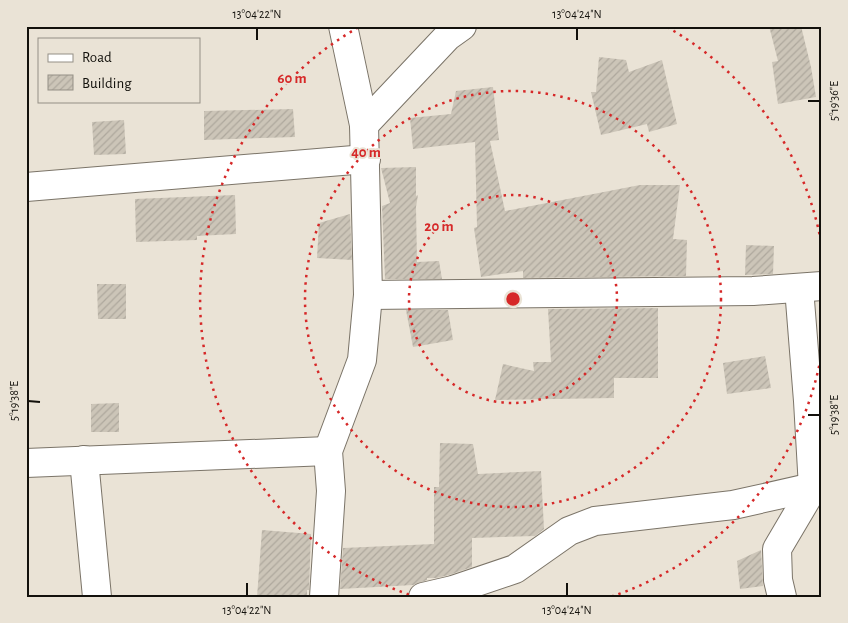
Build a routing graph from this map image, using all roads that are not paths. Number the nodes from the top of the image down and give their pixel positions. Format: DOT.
graph roads {
  1 [pos="343,26"];
  2 [pos="462,26"];
  3 [pos="364,125"];
  4 [pos="366,159"];
  5 [pos="26,186"];
  6 [pos="810,287"];
  7 [pos="368,295"];
  8 [pos="328,451"];
  9 [pos="84,460"];
  10 [pos="26,463"];
  11 [pos="817,486"];
  12 [pos="97,597"];
  13 [pos="324,597"];
  14 [pos="423,597"];
  15 [pos="782,597"];
  1 -- 3 [label="street"];
  2 -- 3 [label="street"];
  3 -- 4 [label="street"];
  4 -- 5 [label="street"];
  4 -- 7 [label="street"];
  6 -- 7 [label="street"];
  6 -- 11 [label="street"];
  7 -- 8 [label="street"];
  8 -- 9 [label="street"];
  8 -- 13 [label="street"];
  9 -- 10 [label="street"];
  9 -- 12 [label="street"];
  11 -- 14 [label="street"];
  11 -- 15 [label="street"];
}
